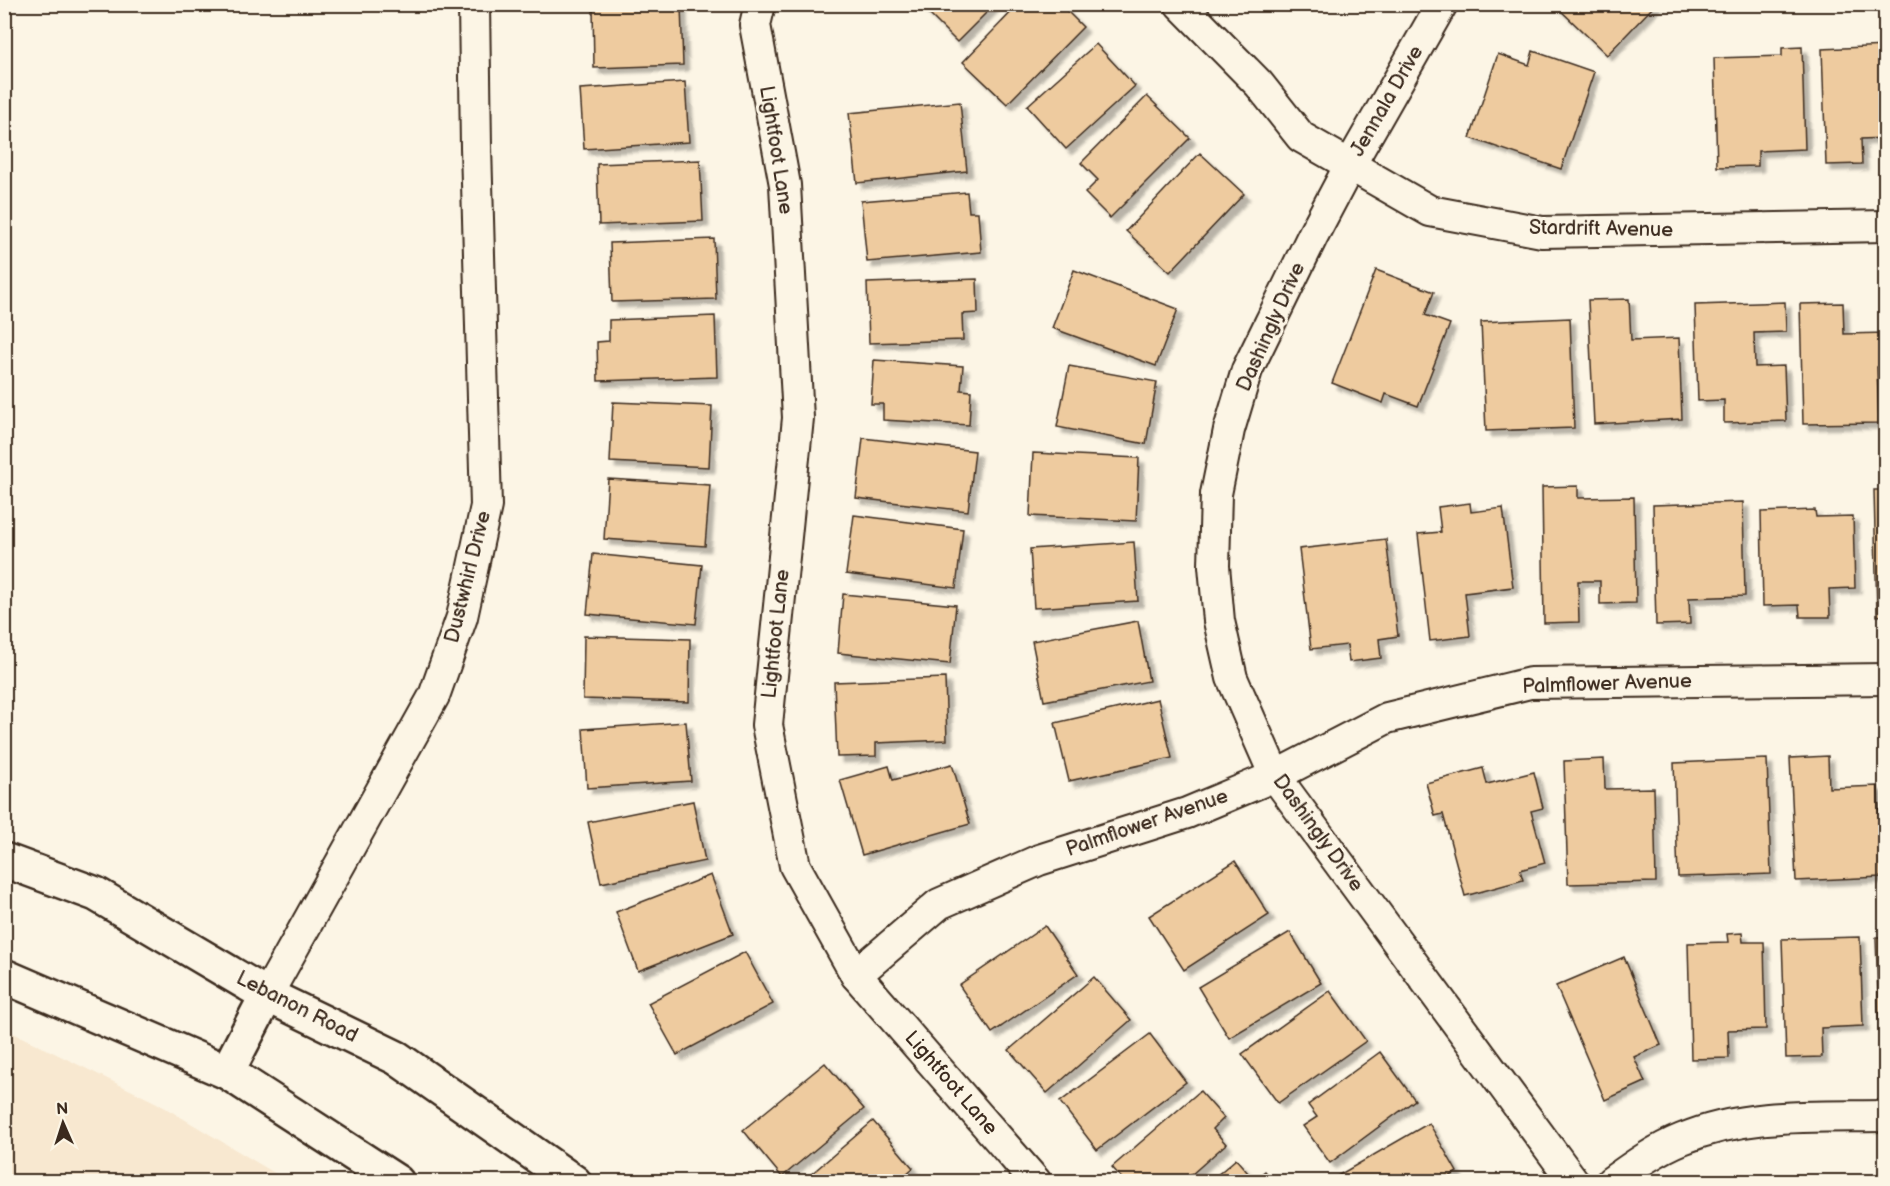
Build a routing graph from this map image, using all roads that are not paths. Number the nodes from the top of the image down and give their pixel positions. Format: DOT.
graph roads {
  1 [pos="474,4"];
  2 [pos="760,4"];
  3 [pos="1180,4"];
  4 [pos="1442,4"];
  5 [pos="1350,165"];
  6 [pos="1886,226"];
  7 [pos="1886,679"];
  8 [pos="1275,776"];
  9 [pos="4,861"];
  10 [pos="856,975"];
  11 [pos="4,976"];
  12 [pos="267,995"];
  13 [pos="227,1072"];
  14 [pos="1886,1116"];
  15 [pos="397,1182"];
  16 [pos="574,1182"];
  17 [pos="1036,1182"];
  18 [pos="1574,1182"];
  19 [pos="1611,1182"];
  1 -- 12 [label="street, Dustwhirl Drive"];
  2 -- 10 [label="street, Lightfoot Lane"];
  3 -- 5 [label="street, Stardrift Avenue"];
  4 -- 5 [label="street, Jennala Drive"];
  5 -- 6 [label="street, Stardrift Avenue"];
  5 -- 8 [label="street, Dashingly Drive"];
  7 -- 8 [label="street, Palmflower Avenue"];
  8 -- 10 [label="street, Palmflower Avenue"];
  8 -- 18 [label="street, Dashingly Drive"];
  9 -- 12 [label="main road, Lebanon Road"];
  10 -- 17 [label="street, Lightfoot Lane"];
  11 -- 13 [label="main road"];
  12 -- 13 [label="main road"];
  12 -- 16 [label="main road, Lebanon Road"];
  13 -- 15 [label="main road"];
  14 -- 19 [label="street"];
}
